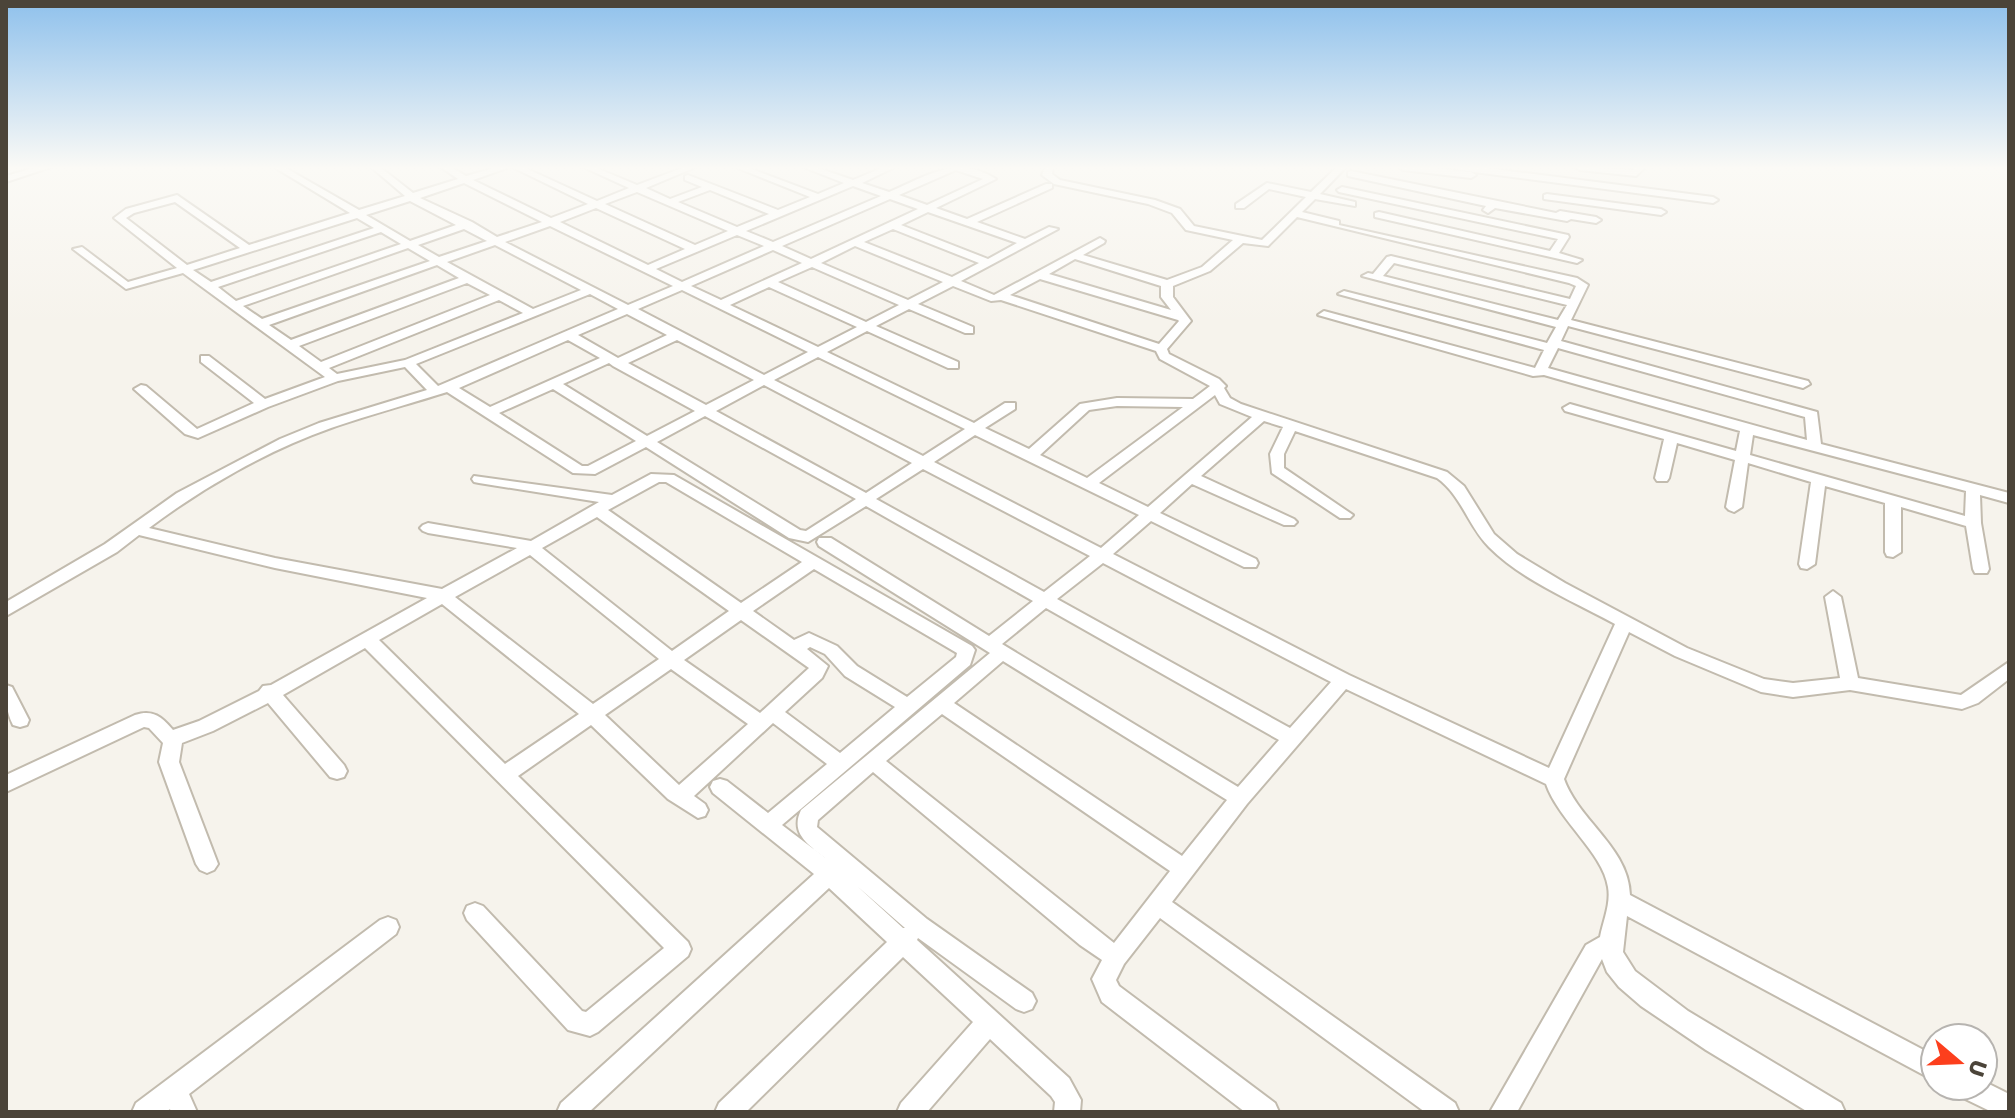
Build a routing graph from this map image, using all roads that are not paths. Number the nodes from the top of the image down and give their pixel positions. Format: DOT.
graph roads {
  1 [pos="122,219"];
  2 [pos="206,219"];
  3 [pos="340,219"];
  4 [pos="369,219"];
  5 [pos="458,219"];
  6 [pos="545,219"];
  7 [pos="558,219"];
  8 [pos="628,219"];
  9 [pos="707,219"];
  10 [pos="766,219"];
  11 [pos="837,219"];
  12 [pos="905,219"];
  13 [pos="961,219"];
  14 [pos="975,219"];
  15 [pos="1183,219"];
  16 [pos="1290,219"];
  17 [pos="1315,219"];
  18 [pos="1399,219"];
  19 [pos="1481,219"];
  20 [pos="1487,219"];
  21 [pos="1591,219"];
  22 [pos="1596,220"];
  23 [pos="551,222"];
  24 [pos="969,222"];
  25 [pos="468,224"];
  26 [pos="893,225"];
  27 [pos="384,228"];
  28 [pos="1053,229"];
  29 [pos="735,232"];
  30 [pos="1471,234"];
  31 [pos="1241,239"];
  32 [pos="496,240"];
  33 [pos="1100,241"];
  34 [pos="854,242"];
  35 [pos="1026,243"];
  36 [pos="412,244"];
  37 [pos="774,247"];
  38 [pos="78,249"];
  39 [pos="248,249"];
  40 [pos="694,249"];
  41 [pos="1457,254"];
  42 [pos="1553,254"];
  43 [pos="1075,256"];
  44 [pos="1577,260"];
  45 [pos="437,262"];
  46 [pos="812,262"];
  47 [pos="989,263"];
  48 [pos="185,269"];
  49 [pos="647,269"];
  50 [pos="1040,275"];
  51 [pos="469,278"];
  52 [pos="768,282"];
  53 [pos="952,283"];
  54 [pos="1167,284"];
  55 [pos="687,285"];
  56 [pos="208,287"];
  57 [pos="590,290"];
  58 [pos="1344,294"];
  59 [pos="498,296"];
  60 [pos="1003,297"];
  61 [pos="1573,303"];
  62 [pos="723,304"];
  63 [pos="235,305"];
  64 [pos="911,305"];
  65 [pos="630,310"];
  66 [pos="533,313"];
  67 [pos="1324,315"];
  68 [pos="1184,318"];
  69 [pos="1563,323"];
  70 [pos="260,324"];
  71 [pos="867,328"];
  72 [pos="969,330"];
  73 [pos="677,335"];
  74 [pos="570,336"];
  75 [pos="288,346"];
  76 [pos="1551,346"];
  77 [pos="1161,349"];
  78 [pos="819,352"];
  79 [pos="205,359"];
  80 [pos="613,360"];
  81 [pos="408,363"];
  82 [pos="953,365"];
  83 [pos="320,367"];
  84 [pos="1541,370"];
  85 [pos="335,378"];
  86 [pos="764,380"];
  87 [pos="554,384"];
  88 [pos="1803,384"];
  89 [pos="1219,386"];
  90 [pos="141,389"];
  91 [pos="442,389"];
  92 [pos="1197,403"];
  93 [pos="263,404"];
  94 [pos="1010,406"];
  95 [pos="1570,408"];
  96 [pos="491,412"];
  97 [pos="705,413"];
  98 [pos="1261,416"];
  99 [pos="1290,426"];
  100 [pos="975,428"];
  101 [pos="1747,429"];
  102 [pos="1671,437"];
  103 [pos="650,442"];
  104 [pos="1814,447"];
  105 [pos="1031,455"];
  106 [pos="1742,456"];
  107 [pos="922,461"];
  108 [pos="1192,478"];
  109 [pos="1662,478"];
  110 [pos="479,479"];
  111 [pos="1819,479"];
  112 [pos="1088,484"];
  113 [pos="1973,489"];
  114 [pos="2009,498"];
  115 [pos="613,500"];
  116 [pos="868,500"];
  117 [pos="1893,500"];
  118 [pos="1734,507"];
  119 [pos="596,509"];
  120 [pos="1147,515"];
  121 [pos="1345,515"];
  122 [pos="1289,522"];
  123 [pos="1973,523"];
  124 [pos="428,528"];
  125 [pos="137,530"];
  126 [pos="825,542"];
  127 [pos="528,545"];
  128 [pos="1893,552"];
  129 [pos="1102,555"];
  130 [pos="813,562"];
  131 [pos="1250,563"];
  132 [pos="1807,564"];
  133 [pos="1981,569"];
  134 [pos="442,595"];
  135 [pos="1833,597"];
  136 [pos="1048,599"];
  137 [pos="6,610"];
  138 [pos="743,610"];
  139 [pos="1625,622"];
  140 [pos="367,639"];
  141 [pos="796,647"];
  142 [pos="996,648"];
  143 [pos="673,661"];
  144 [pos="2009,669"];
  145 [pos="1343,680"];
  146 [pos="1850,683"];
  147 [pos="269,691"];
  148 [pos="6,692"];
  149 [pos="927,704"];
  150 [pos="593,715"];
  151 [pos="765,717"];
  152 [pos="20,720"];
  153 [pos="1292,738"];
  154 [pos="173,739"];
  155 [pos="873,761"];
  156 [pos="839,763"];
  157 [pos="337,771"];
  158 [pos="504,775"];
  159 [pos="1554,779"];
  160 [pos="6,784"];
  161 [pos="720,787"];
  162 [pos="681,795"];
  163 [pos="1240,798"];
  164 [pos="698,810"];
  165 [pos="769,824"];
  166 [pos="207,864"];
  167 [pos="1184,869"];
  168 [pos="829,874"];
  169 [pos="1622,902"];
  170 [pos="1158,904"];
  171 [pos="475,913"];
  172 [pos="388,927"];
  173 [pos="910,934"];
  174 [pos="1609,944"];
  175 [pos="1116,957"];
  176 [pos="1024,1001"];
  177 [pos="989,1022"];
  178 [pos="1919,1060"];
  179 [pos="179,1100"];
  180 [pos="145,1112"];
  181 [pos="570,1112"];
  182 [pos="728,1112"];
  183 [pos="910,1112"];
  184 [pos="1067,1112"];
  185 [pos="1266,1112"];
  186 [pos="1446,1112"];
  187 [pos="1503,1112"];
  188 [pos="1832,1112"];
  1 -- 48 [label="street"];
  2 -- 39 [label="street"];
  3 -- 39 [label="street"];
  4 -- 27 [label="street"];
  5 -- 25 [label="street"];
  6 -- 23 [label="street"];
  7 -- 23 [label="street"];
  8 -- 40 [label="street"];
  9 -- 29 [label="street"];
  10 -- 29 [label="street"];
  11 -- 37 [label="street"];
  12 -- 26 [label="street"];
  13 -- 24 [label="street"];
  14 -- 24 [label="street"];
  15 -- 31 [label="street"];
  16 -- 31 [label="street"];
  17 -- 41 [label="street"];
  18 -- 30 [label="street"];
  19 -- 30 [label="street"];
  20 -- 42 [label="street"];
  21 -- 22 [label="street"];
  23 -- 32 [label="street"];
  23 -- 49 [label="street"];
  24 -- 35 [label="street"];
  25 -- 32 [label="street"];
  25 -- 36 [label="street"];
  26 -- 34 [label="street"];
  26 -- 47 [label="street"];
  27 -- 36 [label="street"];
  27 -- 56 [label="street"];
  28 -- 35 [label="street"];
  29 -- 37 [label="street"];
  29 -- 40 [label="street"];
  30 -- 41 [label="street"];
  30 -- 42 [label="street"];
  31 -- 54 [label="street"];
  32 -- 45 [label="street"];
  32 -- 57 [label="street"];
  33 -- 43 [label="street"];
  34 -- 46 [label="street"];
  34 -- 53 [label="street"];
  35 -- 47 [label="street"];
  36 -- 45 [label="street"];
  36 -- 63 [label="street"];
  37 -- 46 [label="street"];
  37 -- 55 [label="street"];
  38 -- 48 [label="street"];
  39 -- 48 [label="street"];
  40 -- 49 [label="street"];
  41 -- 61 [label="street"];
  42 -- 44 [label="street"];
  43 -- 50 [label="street"];
  43 -- 54 [label="street"];
  45 -- 51 [label="street"];
  45 -- 70 [label="street"];
  46 -- 52 [label="street"];
  46 -- 64 [label="street"];
  47 -- 53 [label="street"];
  48 -- 56 [label="street"];
  49 -- 55 [label="street"];
  50 -- 60 [label="street"];
  50 -- 68 [label="street"];
  51 -- 59 [label="street"];
  51 -- 75 [label="street"];
  52 -- 62 [label="street"];
  52 -- 71 [label="street"];
  53 -- 60 [label="street"];
  53 -- 64 [label="street"];
  54 -- 68 [label="street"];
  55 -- 62 [label="street"];
  55 -- 65 [label="street"];
  56 -- 63 [label="street"];
  57 -- 65 [label="street"];
  57 -- 66 [label="street"];
  58 -- 76 [label="street"];
  59 -- 66 [label="street"];
  59 -- 83 [label="street"];
  60 -- 77 [label="street"];
  61 -- 69 [label="street"];
  61 -- 69 [label="street"];
  62 -- 78 [label="street"];
  63 -- 70 [label="street"];
  64 -- 71 [label="street"];
  64 -- 72 [label="street"];
  65 -- 73 [label="street"];
  65 -- 74 [label="street"];
  66 -- 81 [label="street"];
  67 -- 84 [label="street"];
  68 -- 77 [label="street"];
  69 -- 76 [label="street"];
  69 -- 88 [label="street"];
  70 -- 75 [label="street"];
  71 -- 78 [label="street"];
  71 -- 82 [label="street"];
  73 -- 80 [label="street"];
  73 -- 86 [label="street"];
  74 -- 80 [label="street"];
  74 -- 91 [label="street"];
  75 -- 83 [label="street"];
  76 -- 84 [label="street"];
  76 -- 104 [label="street"];
  77 -- 89 [label="street"];
  78 -- 86 [label="street"];
  78 -- 100 [label="street"];
  79 -- 93 [label="street"];
  80 -- 87 [label="street"];
  80 -- 97 [label="street"];
  81 -- 85 [label="street"];
  81 -- 91 [label="street"];
  83 -- 85 [label="street"];
  84 -- 101 [label="street"];
  85 -- 93 [label="street"];
  86 -- 97 [label="street"];
  86 -- 107 [label="street"];
  87 -- 96 [label="street"];
  87 -- 103 [label="street"];
  89 -- 92 [label="street"];
  89 -- 98 [label="street"];
  90 -- 93 [label="street"];
  91 -- 96 [label="street"];
  91 -- 125 [label="street"];
  92 -- 105 [label="street"];
  92 -- 112 [label="street"];
  94 -- 100 [label="street"];
  95 -- 102 [label="street"];
  96 -- 103 [label="street"];
  97 -- 103 [label="street"];
  97 -- 116 [label="street"];
  98 -- 99 [label="street"];
  98 -- 108 [label="street"];
  99 -- 121 [label="street"];
  99 -- 139 [label="street"];
  100 -- 105 [label="street"];
  100 -- 107 [label="street"];
  101 -- 104 [label="street"];
  101 -- 106 [label="street"];
  102 -- 106 [label="street"];
  102 -- 109 [label="street"];
  103 -- 116 [label="street"];
  104 -- 113 [label="street"];
  105 -- 112 [label="street"];
  106 -- 111 [label="street"];
  106 -- 118 [label="street"];
  107 -- 116 [label="street"];
  107 -- 129 [label="street"];
  108 -- 120 [label="street"];
  108 -- 122 [label="street"];
  110 -- 115 [label="street"];
  111 -- 117 [label="street"];
  111 -- 132 [label="street"];
  112 -- 120 [label="street"];
  113 -- 114 [label="street"];
  113 -- 123 [label="street"];
  115 -- 119 [label="street"];
  115 -- 130 [label="street"];
  116 -- 136 [label="street"];
  117 -- 123 [label="street"];
  117 -- 128 [label="street"];
  119 -- 127 [label="street"];
  119 -- 138 [label="street"];
  120 -- 129 [label="street"];
  120 -- 131 [label="street"];
  123 -- 133 [label="street"];
  124 -- 127 [label="street"];
  125 -- 134 [label="street"];
  125 -- 137 [label="street"];
  126 -- 142 [label="street"];
  127 -- 134 [label="street"];
  127 -- 143 [label="street"];
  129 -- 136 [label="street"];
  129 -- 145 [label="street"];
  130 -- 138 [label="street"];
  130 -- 149 [label="street"];
  134 -- 140 [label="street"];
  134 -- 150 [label="street"];
  135 -- 146 [label="street"];
  136 -- 142 [label="street"];
  136 -- 153 [label="street"];
  138 -- 141 [label="street"];
  138 -- 143 [label="street"];
  139 -- 146 [label="street"];
  139 -- 159 [label="street"];
  140 -- 147 [label="street"];
  140 -- 158 [label="street"];
  141 -- 149 [label="street"];
  141 -- 151 [label="street"];
  142 -- 149 [label="street"];
  142 -- 163 [label="street"];
  143 -- 150 [label="street"];
  143 -- 151 [label="street"];
  144 -- 146 [label="street"];
  145 -- 153 [label="street"];
  145 -- 159 [label="street"];
  147 -- 154 [label="street"];
  147 -- 157 [label="street"];
  148 -- 152 [label="street"];
  149 -- 155 [label="street"];
  149 -- 156 [label="street"];
  149 -- 167 [label="street"];
  150 -- 158 [label="street"];
  150 -- 162 [label="street"];
  151 -- 156 [label="street"];
  151 -- 162 [label="street"];
  153 -- 163 [label="street"];
  154 -- 160 [label="street"];
  154 -- 166 [label="street"];
  155 -- 173 [label="street"];
  155 -- 175 [label="street"];
  156 -- 165 [label="street"];
  158 -- 171 [label="street"];
  159 -- 169 [label="street"];
  161 -- 165 [label="street"];
  162 -- 164 [label="street"];
  163 -- 167 [label="street"];
  165 -- 168 [label="street"];
  167 -- 170 [label="street"];
  168 -- 173 [label="street"];
  168 -- 181 [label="street"];
  169 -- 174 [label="street"];
  169 -- 178 [label="street"];
  170 -- 175 [label="street"];
  170 -- 186 [label="street"];
  172 -- 179 [label="street"];
  173 -- 176 [label="street"];
  173 -- 177 [label="street"];
  173 -- 182 [label="street"];
  174 -- 187 [label="street"];
  174 -- 188 [label="street"];
  175 -- 185 [label="street"];
  177 -- 183 [label="street"];
  177 -- 184 [label="street"];
  179 -- 180 [label="street"];
}
